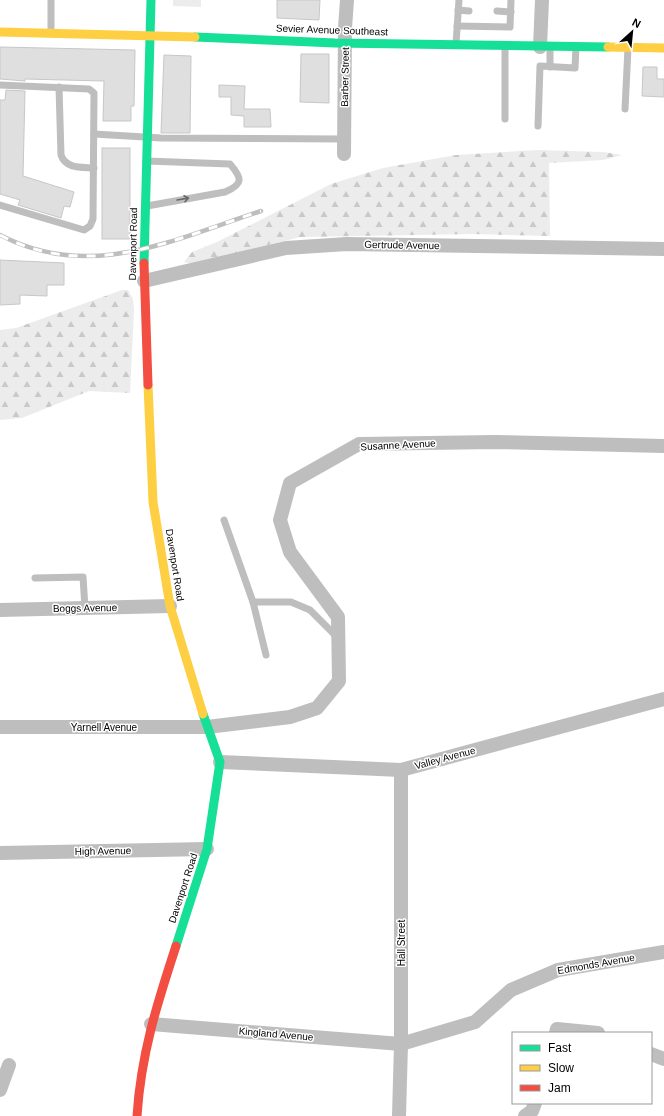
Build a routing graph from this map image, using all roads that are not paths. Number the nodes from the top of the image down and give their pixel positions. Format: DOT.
graph roads {
  1 [pos="51,0"];
  2 [pos="151,0"];
  3 [pos="347,0"];
  4 [pos="459,0"];
  5 [pos="511,0"];
  6 [pos="542,0"];
  7 [pos="458,10"];
  8 [pos="469,11"];
  9 [pos="498,11"];
  10 [pos="511,12"];
  11 [pos="457,26"];
  12 [pos="0,32"];
  13 [pos="51,33"];
  14 [pos="150,35"];
  15 [pos="509,38"];
  16 [pos="345,42"];
  17 [pos="456,45"];
  18 [pos="545,47"];
  19 [pos="576,47"];
  20 [pos="628,48"];
  21 [pos="664,48"];
  22 [pos="550,67"];
  23 [pos="0,86"];
  24 [pos="59,87"];
  25 [pos="625,109"];
  26 [pos="505,119"];
  27 [pos="538,126"];
  28 [pos="94,134"];
  29 [pos="147,136"];
  30 [pos="343,139"];
  31 [pos="344,154"];
  32 [pos="146,161"];
  33 [pos="94,168"];
  34 [pos="0,204"];
  35 [pos="144,206"];
  36 [pos="664,249"];
  37 [pos="144,281"];
  38 [pos="664,446"];
  39 [pos="224,520"];
  40 [pos="35,578"];
  41 [pos="253,602"];
  42 [pos="170,606"];
  43 [pos="85,608"];
  44 [pos="0,610"];
  45 [pos="338,639"];
  46 [pos="266,655"];
  47 [pos="664,699"];
  48 [pos="0,727"];
  49 [pos="207,727"];
  50 [pos="220,762"];
  51 [pos="401,770"];
  52 [pos="207,849"];
  53 [pos="0,853"];
  54 [pos="664,952"];
  55 [pos="151,1024"];
  56 [pos="556,1032"];
  57 [pos="588,1032"];
  58 [pos="402,1044"];
  59 [pos="652,1054"];
  60 [pos="664,1059"];
  61 [pos="9,1066"];
  62 [pos="0,1090"];
  63 [pos="535,1104"];
  64 [pos="137,1116"];
  65 [pos="399,1116"];
  66 [pos="525,1116"];
  1 -- 13 [label="lane"];
  2 -- 14 [label="street, Davenport Road"];
  3 -- 16 [label="street, Barber Street"];
  4 -- 7 [label="lane"];
  5 -- 10 [label="lane"];
  6 -- 18 [label="street"];
  7 -- 8 [label="lane"];
  7 -- 11 [label="lane"];
  9 -- 10 [label="lane"];
  10 -- 15 [label="lane"];
  11 -- 15 [label="lane"];
  11 -- 17 [label="lane"];
  12 -- 13 [label="street, Sevier Avenue Southeast"];
  13 -- 14 [label="street, Sevier Avenue Southeast"];
  14 -- 16 [label="street, Sevier Avenue Southeast"];
  14 -- 29 [label="street, Davenport Road"];
  15 -- 17 [label="street, Sevier Avenue Southeast"];
  15 -- 18 [label="street, Sevier Avenue Southeast"];
  15 -- 26 [label="lane"];
  16 -- 17 [label="street, Sevier Avenue Southeast"];
  16 -- 30 [label="street, Barber Street"];
  18 -- 19 [label="street, Sevier Avenue Southeast"];
  18 -- 22 [label="lane"];
  19 -- 20 [label="street, Sevier Avenue Southeast"];
  19 -- 22 [label="lane"];
  20 -- 21 [label="street, Sevier Avenue Southeast"];
  20 -- 25 [label="lane"];
  22 -- 27 [label="lane"];
  23 -- 24 [label="lane"];
  24 -- 28 [label="lane"];
  24 -- 33 [label="lane"];
  28 -- 29 [label="lane"];
  28 -- 33 [label="lane"];
  29 -- 30 [label="lane"];
  29 -- 32 [label="street, Davenport Road"];
  30 -- 31 [label="street, Barber Street"];
  32 -- 35 [label="street, Davenport Road"];
  35 -- 32 [label="lane, one-way"];
  33 -- 34 [label="lane"];
  35 -- 37 [label="street, Davenport Road"];
  36 -- 37 [label="street, Gertrude Avenue"];
  37 -- 42 [label="street, Davenport Road"];
  38 -- 45 [label="street, Susanne Avenue"];
  39 -- 41 [label="lane"];
  40 -- 43 [label="lane"];
  41 -- 45 [label="lane"];
  41 -- 46 [label="lane"];
  42 -- 43 [label="street, Boggs Avenue"];
  42 -- 49 [label="street, Davenport Road"];
  43 -- 44 [label="street, Boggs Avenue"];
  45 -- 49 [label="street, Susanne Avenue"];
  47 -- 51 [label="street, Valley Avenue"];
  48 -- 49 [label="street, Yarnell Avenue"];
  49 -- 50 [label="street, Davenport Road"];
  50 -- 51 [label="street, Valley Avenue"];
  50 -- 52 [label="street, Davenport Road"];
  51 -- 58 [label="street, Hall Street"];
  52 -- 53 [label="street, High Avenue"];
  52 -- 55 [label="street, Davenport Road"];
  54 -- 58 [label="street, Edmonds Avenue"];
  55 -- 58 [label="street, Kingland Avenue"];
  55 -- 64 [label="street, Davenport Road"];
  56 -- 57 [label="street"];
  58 -- 65 [label="street, Hall Street"];
  59 -- 60 [label="street"];
  61 -- 62 [label="street"];
  63 -- 66 [label="street"];
}
